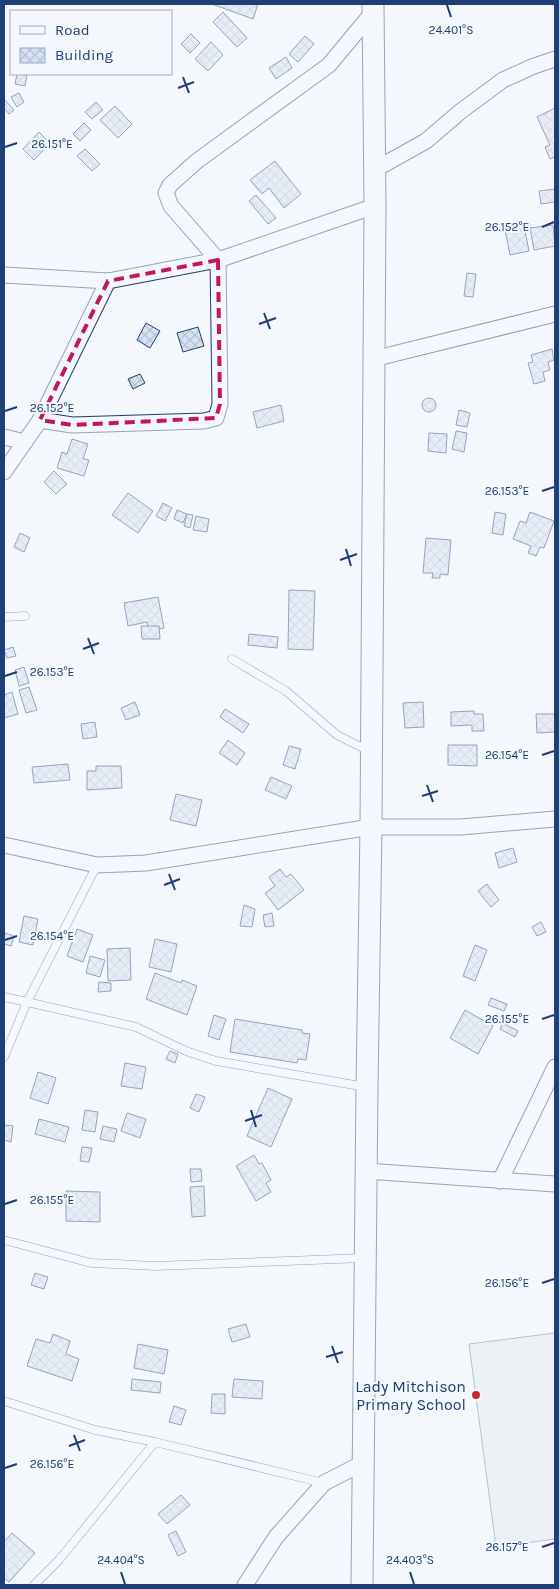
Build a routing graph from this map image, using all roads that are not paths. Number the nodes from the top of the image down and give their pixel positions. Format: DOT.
graph roads {
  1 [pos="373,8"];
  2 [pos="555,59"];
  3 [pos="374,170"];
  4 [pos="375,206"];
  5 [pos="218,260"];
  6 [pos="4,275"];
  7 [pos="108,281"];
  8 [pos="555,314"];
  9 [pos="373,359"];
  10 [pos="40,420"];
  11 [pos="4,437"];
  12 [pos="25,442"];
  13 [pos="4,472"];
  14 [pos="25,616"];
  15 [pos="4,617"];
  16 [pos="232,659"];
  17 [pos="371,752"];
  18 [pos="555,818"];
  19 [pos="371,827"];
  20 [pos="4,845"];
  21 [pos="97,865"];
  22 [pos="4,997"];
  23 [pos="27,1002"];
  24 [pos="4,1057"];
  25 [pos="555,1067"];
  26 [pos="366,1088"];
  27 [pos="366,1171"];
  28 [pos="500,1181"];
  29 [pos="555,1184"];
  30 [pos="4,1240"];
  31 [pos="366,1258"];
  32 [pos="4,1401"];
  33 [pos="155,1442"];
  34 [pos="363,1463"];
  35 [pos="324,1483"];
  36 [pos="34,1585"];
  37 [pos="245,1585"];
  38 [pos="362,1585"];
  1 -- 3 [label="main road"];
  1 -- 5 [label="street"];
  2 -- 3 [label="street"];
  3 -- 4 [label="main road"];
  4 -- 5 [label="street"];
  4 -- 9 [label="main road"];
  5 -- 7 [label="street"];
  5 -- 10 [label="street"];
  6 -- 7 [label="street"];
  7 -- 10 [label="street"];
  8 -- 9 [label="street"];
  9 -- 17 [label="main road"];
  10 -- 12 [label="street"];
  11 -- 12 [label="street"];
  12 -- 13 [label="street"];
  14 -- 15 [label="lane"];
  16 -- 17 [label="lane"];
  17 -- 19 [label="main road"];
  18 -- 19 [label="street"];
  19 -- 21 [label="street"];
  19 -- 26 [label="main road"];
  20 -- 21 [label="street"];
  21 -- 23 [label="lane"];
  22 -- 23 [label="lane"];
  23 -- 24 [label="lane"];
  23 -- 26 [label="lane"];
  25 -- 28 [label="street"];
  26 -- 27 [label="main road"];
  27 -- 28 [label="street"];
  27 -- 31 [label="main road"];
  28 -- 29 [label="street"];
  30 -- 31 [label="lane"];
  31 -- 34 [label="main road"];
  32 -- 33 [label="lane"];
  33 -- 35 [label="lane"];
  33 -- 36 [label="lane"];
  34 -- 35 [label="street"];
  34 -- 38 [label="main road"];
  35 -- 37 [label="street"];
}
